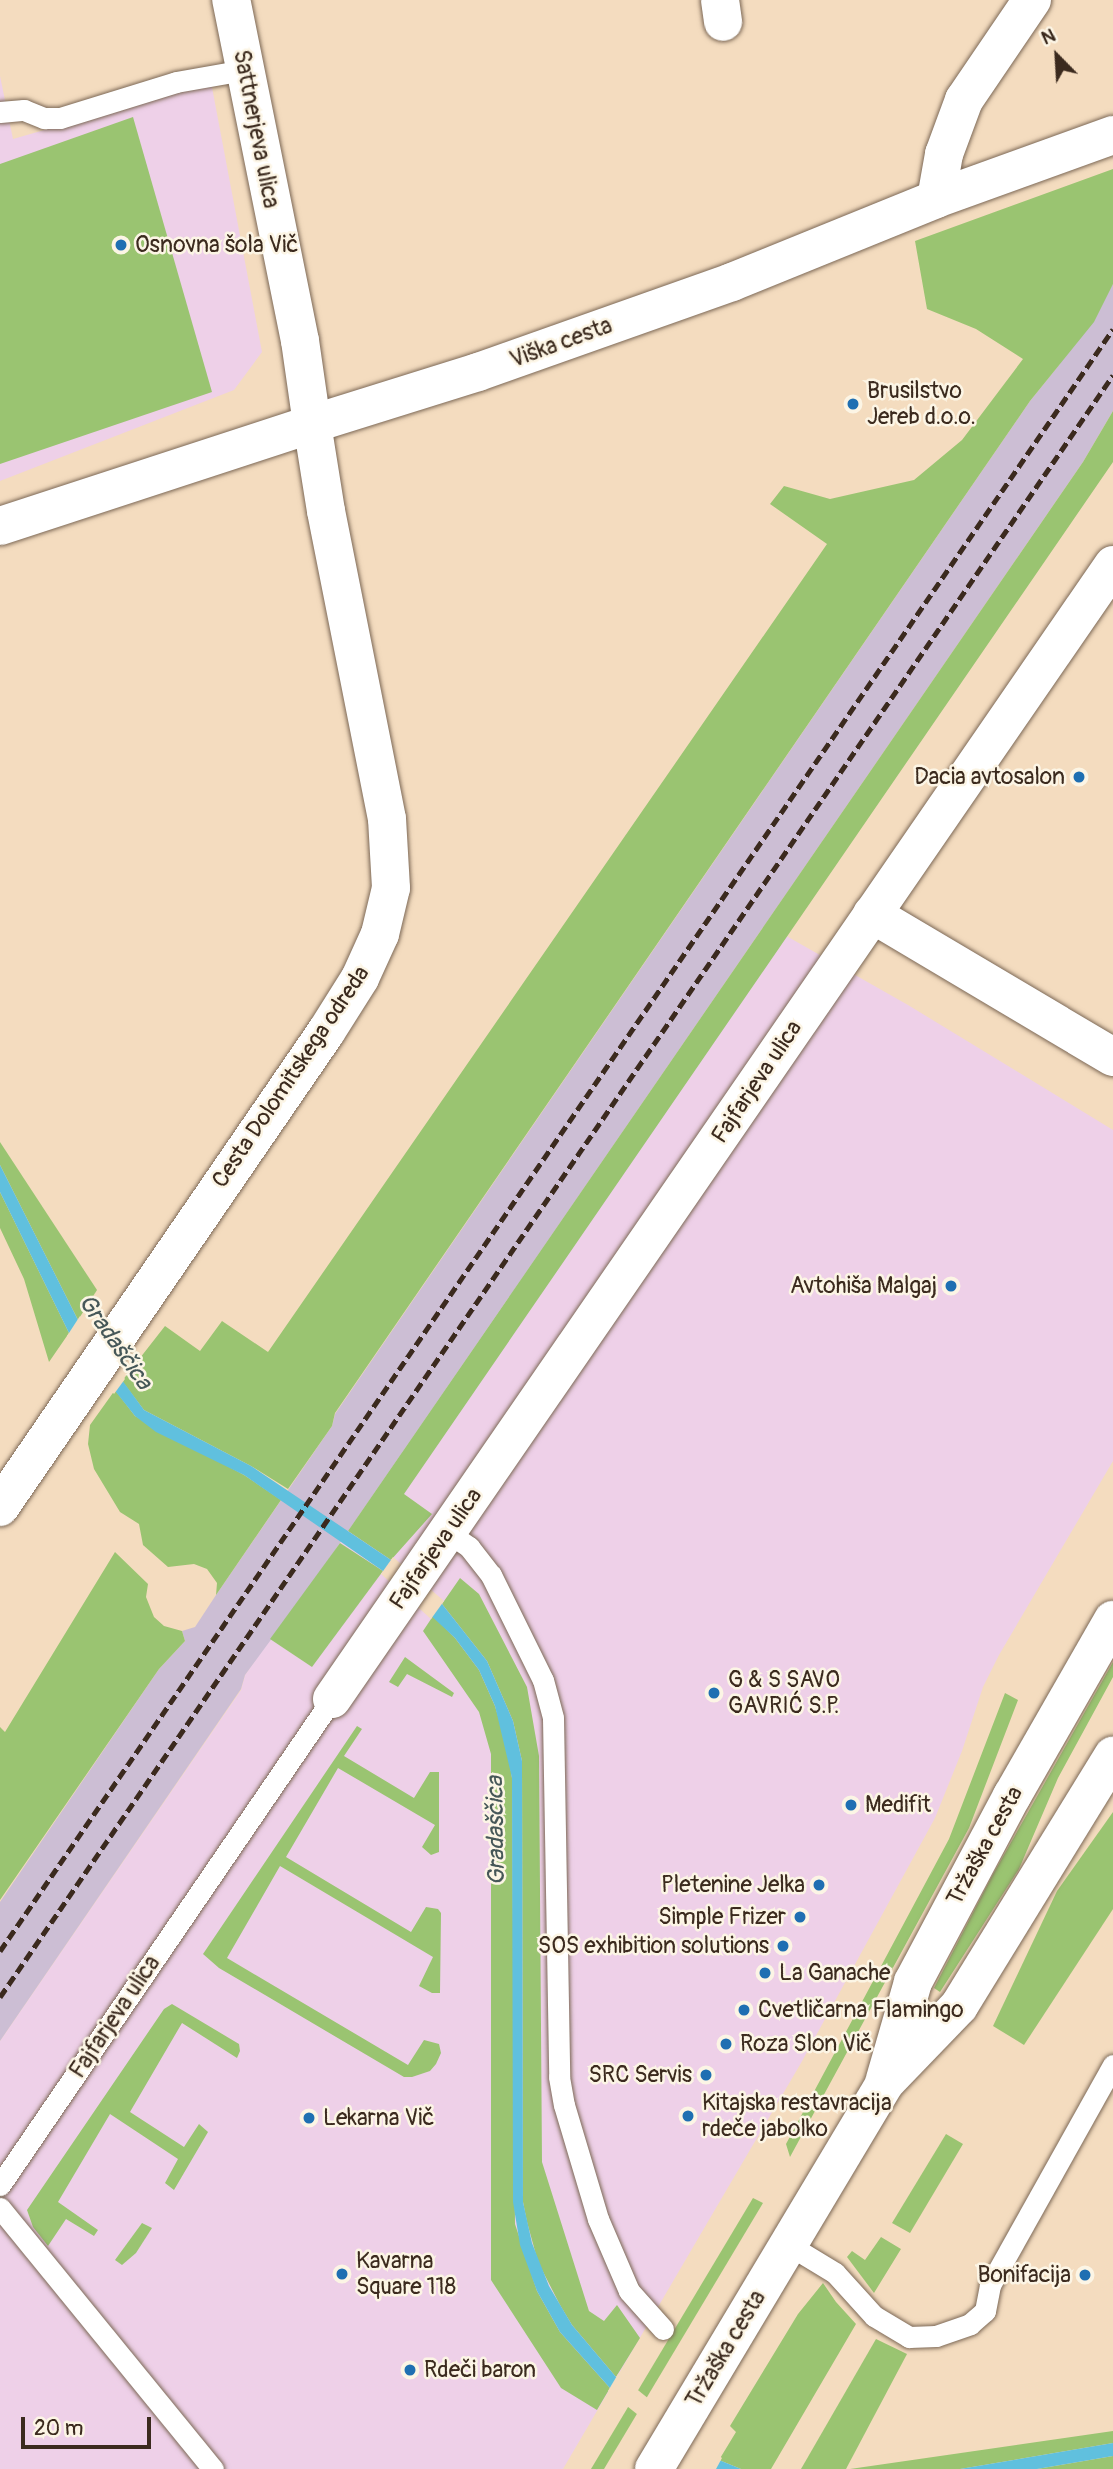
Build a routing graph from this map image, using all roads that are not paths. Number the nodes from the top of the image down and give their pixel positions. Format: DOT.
graph roads {
  1 [pos="230,0"];
  2 [pos="1032,0"];
  3 [pos="244,71"];
  4 [pos="0,112"];
  5 [pos="1113,135"];
  6 [pos="936,199"];
  7 [pos="312,424"];
  8 [pos="0,526"];
  9 [pos="1113,565"];
  10 [pos="872,914"];
  11 [pos="1113,1057"];
  12 [pos="0,1507"];
  13 [pos="439,1545"];
  14 [pos="1113,1620"];
  15 [pos="332,1699"];
  16 [pos="1113,1756"];
  17 [pos="1113,2065"];
  18 [pos="884,2084"];
  19 [pos="0,2185"];
  20 [pos="0,2208"];
  21 [pos="789,2245"];
  22 [pos="663,2329"];
  23 [pos="659,2461"];
  24 [pos="213,2469"];
  1 -- 3 [label="street, Sattnerjeva ulica"];
  2 -- 6 [label="street"];
  3 -- 4 [label="lane"];
  3 -- 7 [label="street, Sattnerjeva ulica"];
  5 -- 6 [label="street, Viška cesta"];
  6 -- 7 [label="street, Viška cesta"];
  7 -- 8 [label="street, Viška cesta"];
  7 -- 12 [label="street, Cesta Dolomitskega odreda"];
  9 -- 10 [label="street, Fajfarjeva ulica"];
  10 -- 11 [label="street"];
  10 -- 13 [label="street, Fajfarjeva ulica"];
  13 -- 15 [label="street, Fajfarjeva ulica"];
  13 -- 22 [label="lane"];
  14 -- 18 [label="street, Tržaška cesta"];
  15 -- 19 [label="lane, Fajfarjeva ulica"];
  16 -- 18 [label="street, Tržaška cesta"];
  17 -- 21 [label="lane"];
  18 -- 21 [label="street, Tržaška cesta"];
  20 -- 24 [label="lane"];
  21 -- 23 [label="street, Tržaška cesta"];
}
